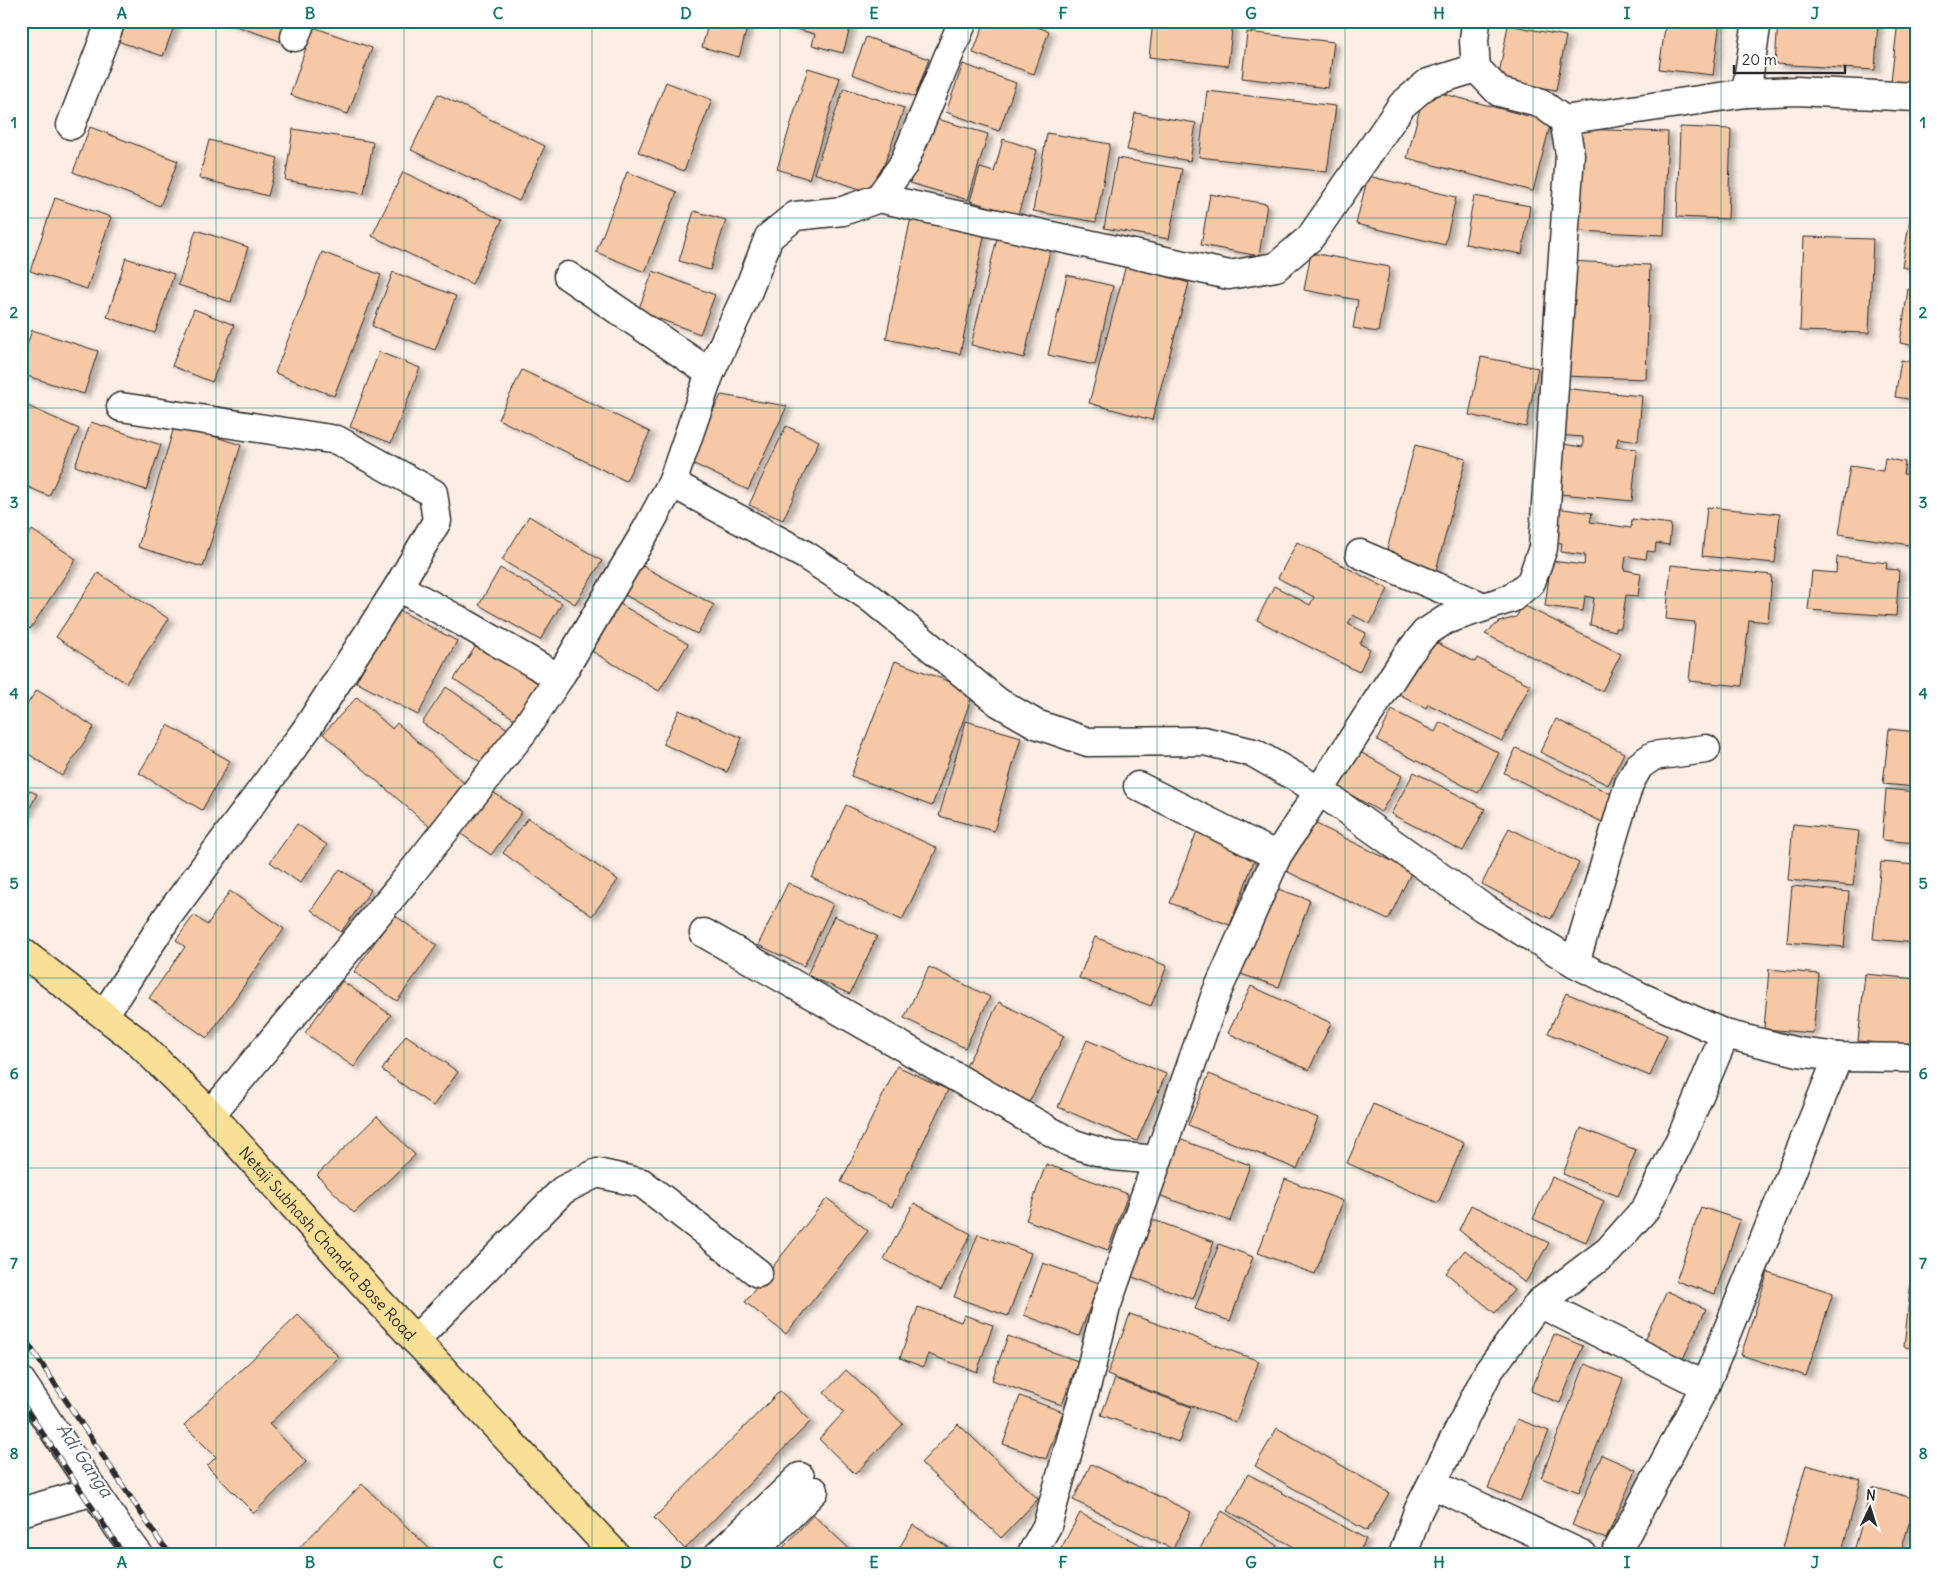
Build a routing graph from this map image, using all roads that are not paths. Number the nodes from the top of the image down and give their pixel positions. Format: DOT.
graph roads {
  1 [pos="111,21"];
  2 [pos="963,21"];
  3 [pos="1476,21"];
  4 [pos="1757,21"];
  5 [pos="1476,68"];
  6 [pos="1746,93"];
  7 [pos="1916,97"];
  8 [pos="1564,120"];
  9 [pos="71,124"];
  10 [pos="879,198"];
  11 [pos="568,276"];
  12 [pos="710,372"];
  13 [pos="121,406"];
  14 [pos="672,483"];
  15 [pos="1360,554"];
  16 [pos="398,587"];
  17 [pos="1484,607"];
  18 [pos="559,678"];
  19 [pos="1706,749"];
  20 [pos="1138,786"];
  21 [pos="1320,790"];
  22 [pos="1277,856"];
  23 [pos="704,933"];
  24 [pos="21,951"];
  25 [pos="1575,963"];
  26 [pos="104,1015"];
  27 [pos="1725,1034"];
  28 [pos="1838,1057"];
  29 [pos="1916,1058"];
  30 [pos="211,1114"];
  31 [pos="1157,1160"];
  32 [pos="758,1273"];
  33 [pos="1539,1303"];
  34 [pos="415,1340"];
  35 [pos="21,1381"];
  36 [pos="1705,1386"];
  37 [pos="1432,1484"];
  38 [pos="94,1491"];
  39 [pos="21,1512"];
  40 [pos="139,1555"];
  41 [pos="616,1555"];
  42 [pos="718,1555"];
  43 [pos="750,1555"];
  44 [pos="1031,1555"];
  45 [pos="1403,1555"];
  46 [pos="1583,1555"];
  47 [pos="1615,1555"];
  1 -- 9 [label="street"];
  2 -- 10 [label="street"];
  3 -- 5 [label="street"];
  4 -- 6 [label="street"];
  5 -- 8 [label="street"];
  5 -- 10 [label="street"];
  6 -- 7 [label="street"];
  6 -- 8 [label="street"];
  8 -- 17 [label="street"];
  10 -- 12 [label="street"];
  11 -- 12 [label="street"];
  12 -- 14 [label="street"];
  13 -- 16 [label="street"];
  14 -- 18 [label="street"];
  14 -- 21 [label="street"];
  15 -- 17 [label="street"];
  16 -- 18 [label="street"];
  16 -- 26 [label="street"];
  17 -- 21 [label="street"];
  18 -- 30 [label="street"];
  19 -- 25 [label="street"];
  20 -- 22 [label="street"];
  21 -- 22 [label="street"];
  21 -- 25 [label="street"];
  22 -- 31 [label="street"];
  23 -- 31 [label="street"];
  24 -- 26 [label="main road, Netaji Subhash Chandra Bose Road"];
  25 -- 27 [label="street"];
  26 -- 30 [label="main road, Netaji Subhash Chandra Bose Road"];
  27 -- 28 [label="street"];
  27 -- 33 [label="street"];
  28 -- 29 [label="street"];
  28 -- 36 [label="street"];
  30 -- 34 [label="main road, Netaji Subhash Chandra Bose Road"];
  31 -- 44 [label="street"];
  32 -- 34 [label="street"];
  33 -- 36 [label="street"];
  33 -- 37 [label="street"];
  34 -- 41 [label="main road, Netaji Subhash Chandra Bose Road"];
  35 -- 38 [label="street"];
  36 -- 47 [label="street"];
  37 -- 45 [label="street"];
  37 -- 46 [label="street"];
  38 -- 39 [label="street"];
  38 -- 40 [label="street"];
  42 -- 43 [label="street"];
}
